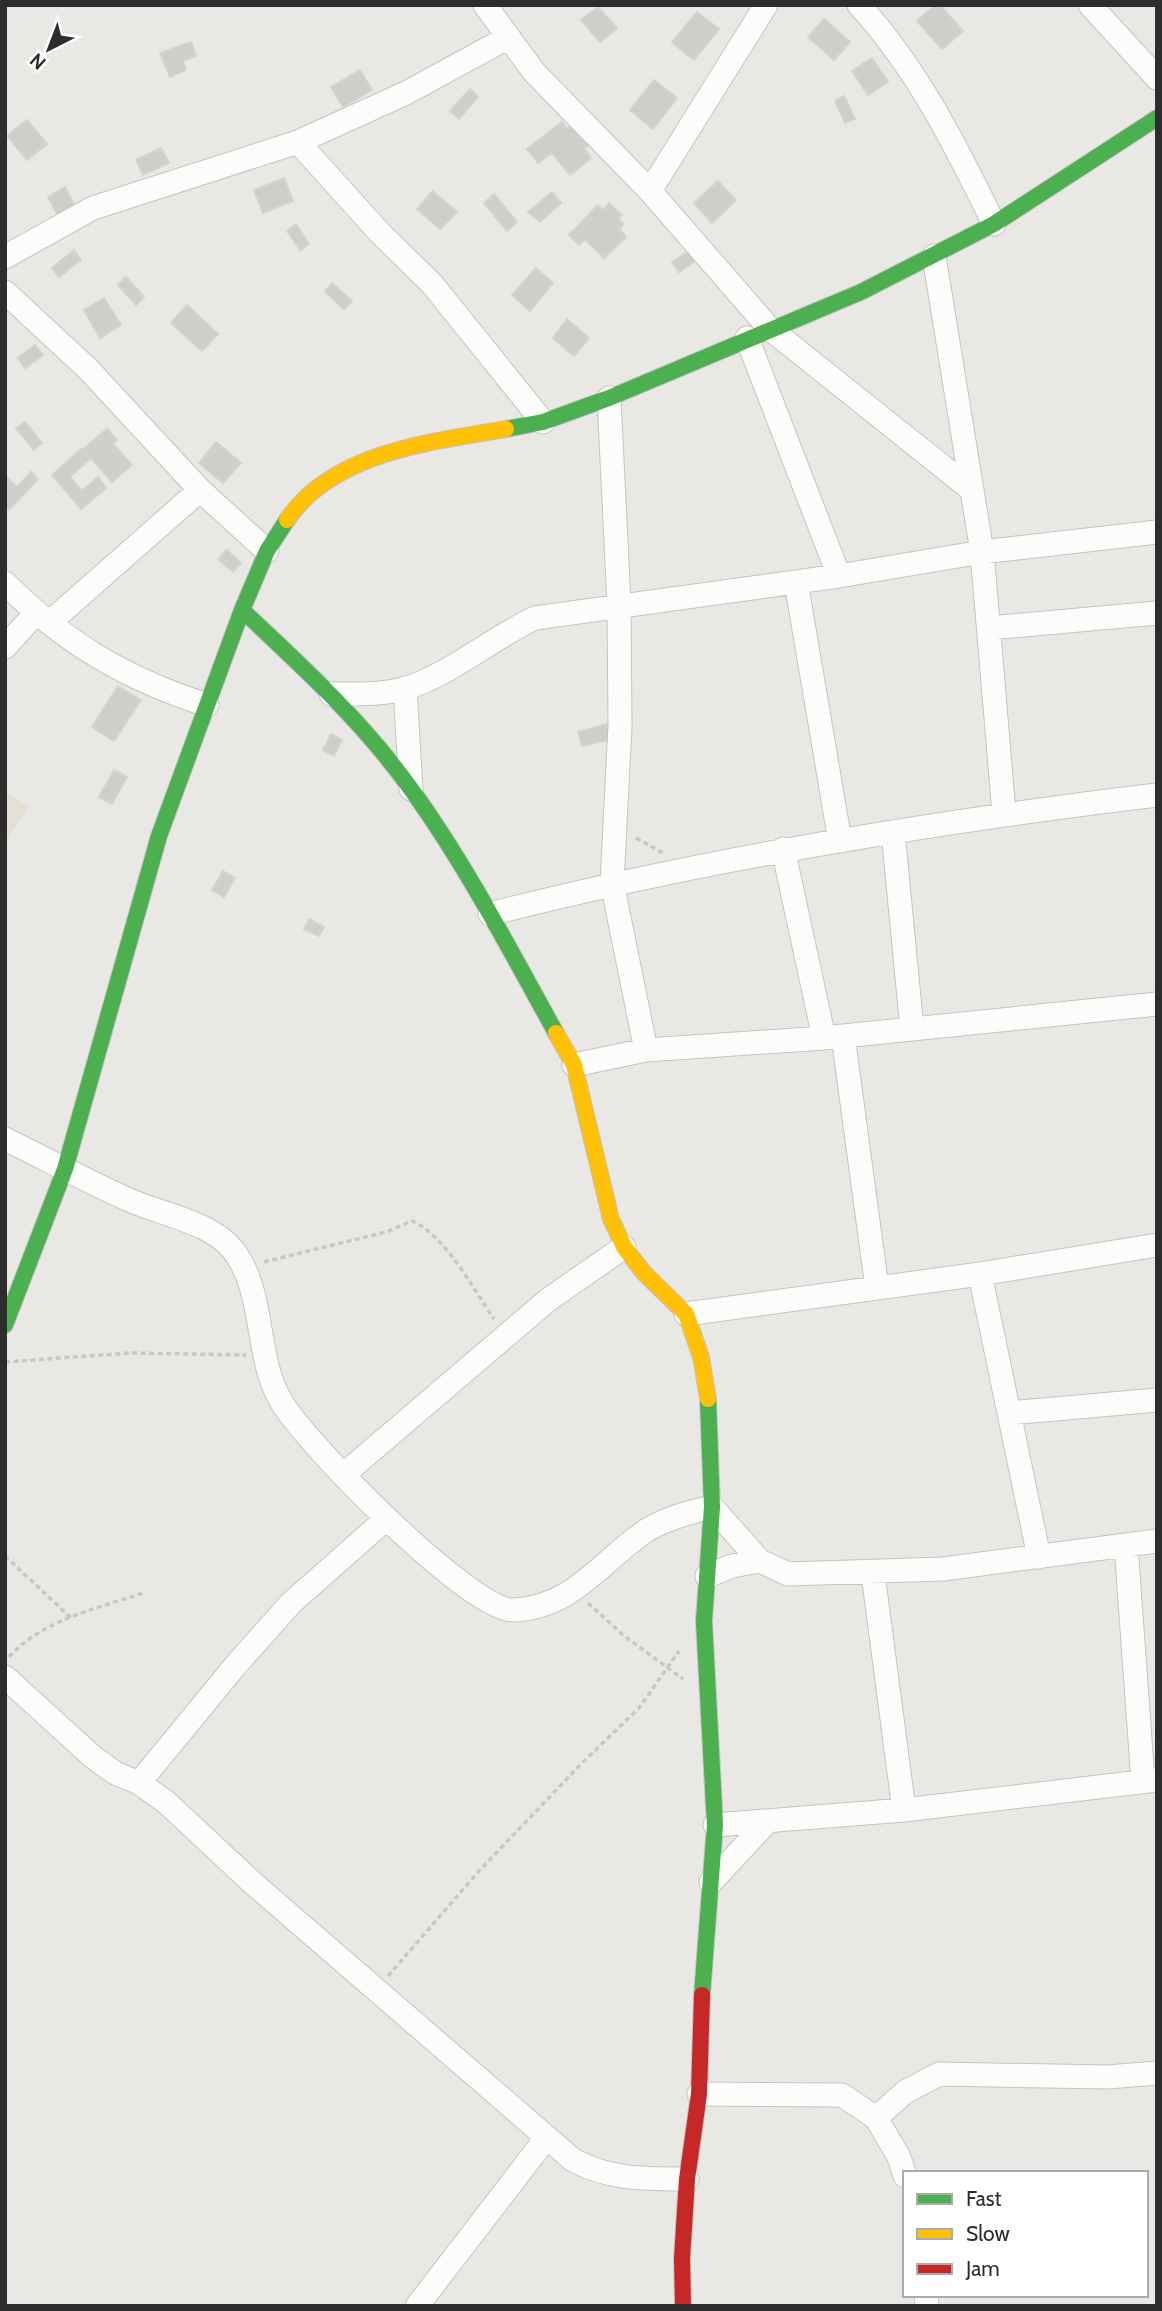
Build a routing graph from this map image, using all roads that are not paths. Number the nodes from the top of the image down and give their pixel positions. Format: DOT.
graph roads {
  1 [pos="485,5"];
  2 [pos="766,5"];
  3 [pos="1090,5"];
  4 [pos="873,10"];
  5 [pos="507,38"];
  6 [pos="1157,78"];
  7 [pos="1157,118"];
  8 [pos="298,142"];
  9 [pos="650,191"];
  10 [pos="994,224"];
  11 [pos="933,256"];
  12 [pos="5,257"];
  13 [pos="5,292"];
  14 [pos="769,328"];
  15 [pos="747,338"];
  16 [pos="609,398"];
  17 [pos="543,422"];
  18 [pos="972,489"];
  19 [pos="200,490"];
  20 [pos="1157,532"];
  21 [pos="267,551"];
  22 [pos="982,552"];
  23 [pos="839,576"];
  24 [pos="796,582"];
  25 [pos="5,583"];
  26 [pos="619,604"];
  27 [pos="242,610"];
  28 [pos="1157,612"];
  29 [pos="42,618"];
  30 [pos="989,628"];
  31 [pos="5,647"];
  32 [pos="405,688"];
  33 [pos="331,694"];
  34 [pos="207,705"];
  35 [pos="411,789"];
  36 [pos="1157,795"];
  37 [pos="1004,813"];
  38 [pos="893,832"];
  39 [pos="840,841"];
  40 [pos="783,849"];
  41 [pos="612,883"];
  42 [pos="490,914"];
  43 [pos="1157,1004"];
  44 [pos="912,1029"];
  45 [pos="833,1037"];
  46 [pos="646,1051"];
  47 [pos="574,1065"];
  48 [pos="5,1139"];
  49 [pos="65,1169"];
  50 [pos="1157,1245"];
  51 [pos="624,1247"];
  52 [pos="980,1274"];
  53 [pos="877,1288"];
  54 [pos="686,1314"];
  55 [pos="5,1325"];
  56 [pos="1157,1400"];
  57 [pos="1009,1413"];
  58 [pos="343,1475"];
  59 [pos="712,1507"];
  60 [pos="385,1520"];
  61 [pos="1157,1541"];
  62 [pos="1126,1546"];
  63 [pos="1039,1557"];
  64 [pos="760,1561"];
  65 [pos="873,1574"];
  66 [pos="707,1576"];
  67 [pos="5,1677"];
  68 [pos="1150,1780"];
  69 [pos="139,1783"];
  70 [pos="904,1810"];
  71 [pos="768,1821"];
  72 [pos="715,1825"];
  73 [pos="711,1882"];
  74 [pos="1157,2073"];
  75 [pos="699,2094"];
  76 [pos="876,2118"];
  77 [pos="547,2137"];
  78 [pos="903,2171"];
  79 [pos="687,2179"];
  80 [pos="417,2306"];
  81 [pos="683,2306"];
  1 -- 5 [label="street"];
  2 -- 9 [label="street"];
  3 -- 6 [label="street"];
  4 -- 10 [label="street"];
  5 -- 8 [label="street"];
  5 -- 9 [label="street"];
  7 -- 10 [label="street"];
  8 -- 12 [label="street"];
  8 -- 17 [label="street"];
  9 -- 14 [label="street"];
  10 -- 11 [label="street"];
  11 -- 14 [label="street"];
  11 -- 18 [label="street"];
  13 -- 19 [label="street"];
  14 -- 15 [label="street"];
  14 -- 18 [label="street"];
  15 -- 16 [label="street"];
  15 -- 23 [label="street"];
  16 -- 17 [label="street"];
  16 -- 26 [label="street"];
  17 -- 21 [label="street"];
  18 -- 22 [label="street"];
  19 -- 21 [label="street"];
  19 -- 29 [label="street"];
  20 -- 22 [label="street"];
  21 -- 27 [label="street"];
  22 -- 23 [label="street"];
  22 -- 30 [label="street"];
  23 -- 24 [label="street"];
  24 -- 26 [label="street"];
  24 -- 39 [label="street"];
  25 -- 29 [label="street"];
  26 -- 32 [label="street"];
  26 -- 41 [label="street"];
  27 -- 33 [label="street"];
  27 -- 34 [label="street"];
  28 -- 30 [label="street"];
  29 -- 31 [label="street"];
  29 -- 34 [label="street"];
  30 -- 37 [label="street"];
  32 -- 33 [label="street"];
  32 -- 35 [label="street"];
  33 -- 35 [label="street"];
  34 -- 49 [label="street"];
  35 -- 42 [label="street"];
  36 -- 37 [label="street"];
  37 -- 38 [label="street"];
  38 -- 39 [label="street"];
  38 -- 44 [label="street"];
  39 -- 40 [label="street"];
  40 -- 41 [label="street"];
  40 -- 45 [label="street"];
  41 -- 42 [label="street"];
  41 -- 46 [label="street"];
  42 -- 47 [label="street"];
  43 -- 44 [label="street"];
  44 -- 45 [label="street"];
  45 -- 46 [label="street"];
  45 -- 53 [label="street"];
  46 -- 47 [label="street"];
  47 -- 51 [label="street"];
  48 -- 49 [label="street"];
  49 -- 55 [label="street"];
  49 -- 58 [label="street"];
  50 -- 52 [label="street"];
  51 -- 54 [label="street"];
  51 -- 58 [label="street"];
  52 -- 53 [label="street"];
  52 -- 57 [label="street"];
  53 -- 54 [label="street"];
  54 -- 59 [label="street"];
  56 -- 57 [label="street"];
  57 -- 63 [label="street"];
  58 -- 60 [label="street"];
  59 -- 60 [label="street"];
  59 -- 64 [label="street"];
  59 -- 66 [label="street"];
  60 -- 69 [label="street"];
  61 -- 62 [label="street"];
  62 -- 63 [label="street"];
  62 -- 68 [label="street"];
  63 -- 65 [label="street"];
  64 -- 65 [label="street"];
  64 -- 66 [label="street"];
  65 -- 70 [label="street"];
  66 -- 72 [label="street"];
  67 -- 69 [label="street"];
  68 -- 70 [label="street"];
  69 -- 77 [label="street"];
  70 -- 71 [label="street"];
  71 -- 72 [label="street"];
  71 -- 73 [label="street"];
  72 -- 73 [label="street"];
  73 -- 75 [label="street"];
  74 -- 76 [label="street"];
  75 -- 76 [label="street"];
  75 -- 79 [label="street"];
  76 -- 78 [label="street"];
  77 -- 79 [label="street"];
  77 -- 80 [label="street"];
  79 -- 81 [label="street"];
}
